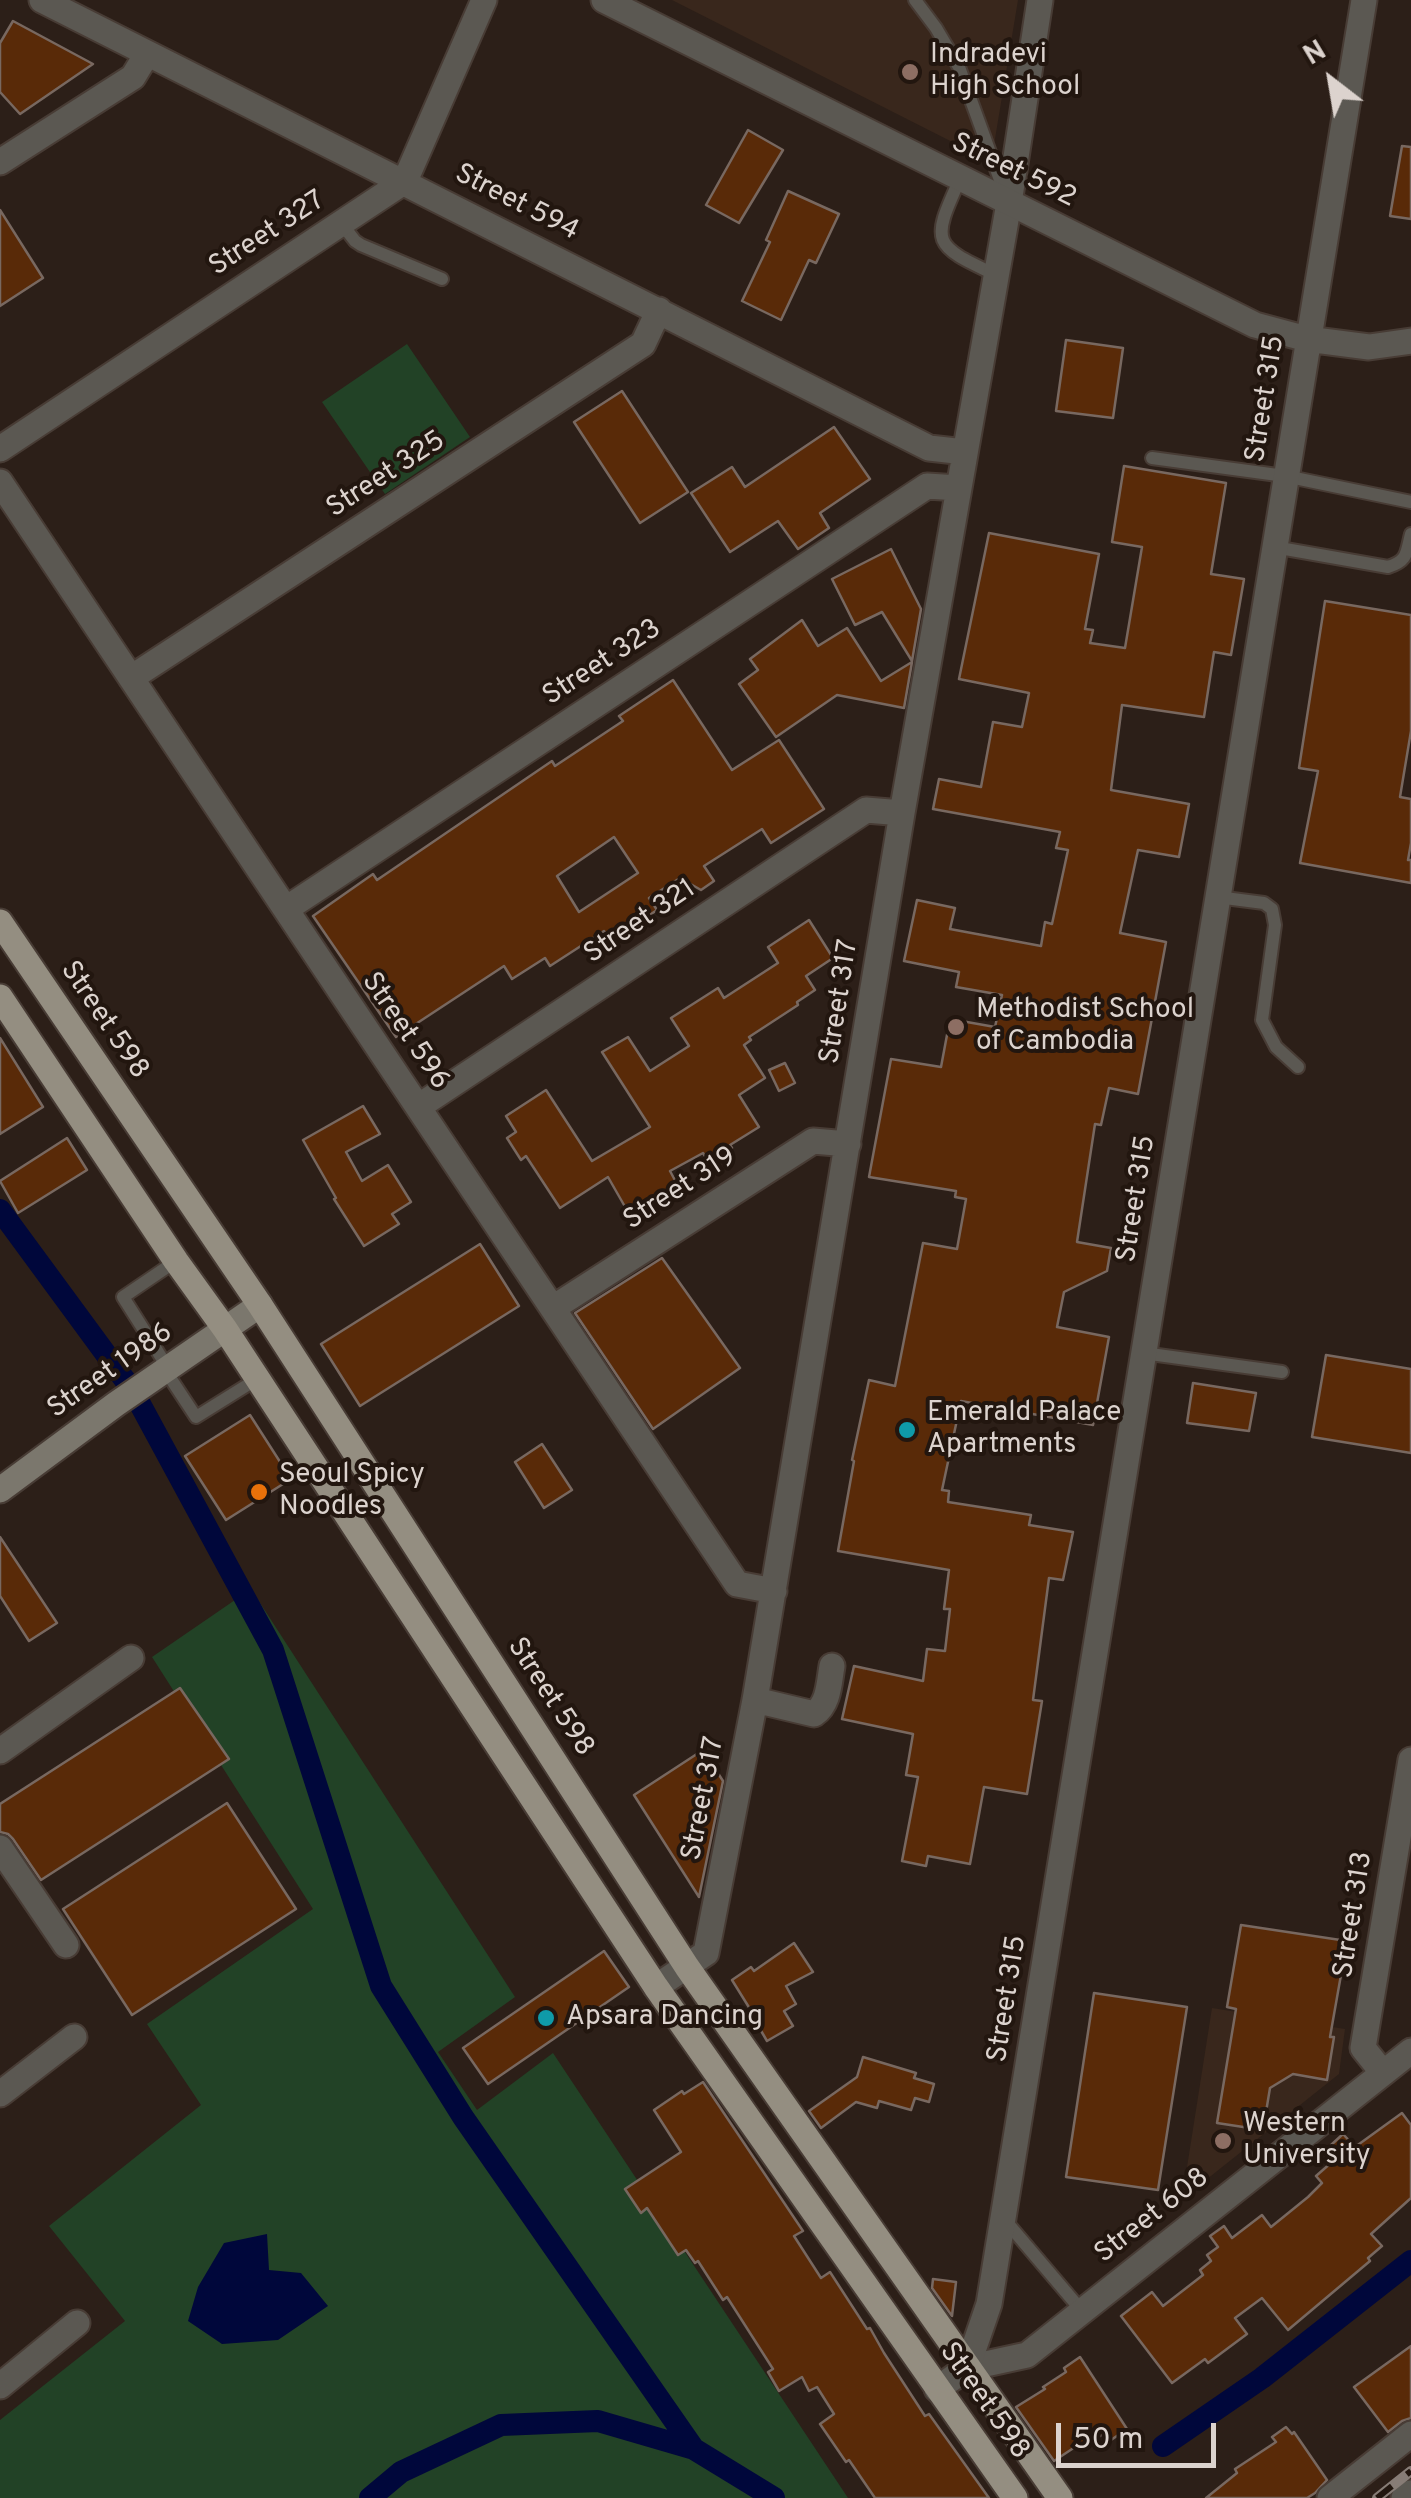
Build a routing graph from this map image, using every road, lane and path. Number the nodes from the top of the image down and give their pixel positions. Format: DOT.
graph roads {
  1 [pos="42,0"];
  2 [pos="484,0"];
  3 [pos="604,0"];
  4 [pos="914,0"];
  5 [pos="1040,0"];
  6 [pos="1364,0"];
  7 [pos="147,54"];
  8 [pos="0,162"];
  9 [pos="960,179"];
  10 [pos="405,182"];
  11 [pos="1009,203"];
  12 [pos="341,223"];
  13 [pos="996,275"];
  14 [pos="442,279"];
  15 [pos="660,310"];
  16 [pos="1307,339"];
  17 [pos="1411,342"];
  18 [pos="0,449"];
  19 [pos="965,452"];
  20 [pos="1152,458"];
  21 [pos="1285,476"];
  22 [pos="0,482"];
  23 [pos="959,488"];
  24 [pos="1411,502"];
  25 [pos="1411,534"];
  26 [pos="1274,548"];
  27 [pos="131,678"];
  28 [pos="902,814"];
  29 [pos="1217,897"];
  30 [pos="286,909"];
  31 [pos="0,922"];
  32 [pos="0,996"];
  33 [pos="1298,1067"];
  34 [pos="418,1107"];
  35 [pos="848,1144"];
  36 [pos="176,1261"];
  37 [pos="260,1306"];
  38 [pos="553,1308"];
  39 [pos="225,1329"];
  40 [pos="1143,1353"];
  41 [pos="161,1372"];
  42 [pos="1282,1372"];
  43 [pos="257,1379"];
  44 [pos="0,1490"];
  45 [pos="388,1503"];
  46 [pos="352,1524"];
  47 [pos="774,1591"];
  48 [pos="131,1658"];
  49 [pos="832,1666"];
  50 [pos="755,1700"];
  51 [pos="0,1752"];
  52 [pos="1411,1760"];
  53 [pos="0,1848"];
  54 [pos="66,1945"];
  55 [pos="687,1966"];
  56 [pos="656,1986"];
  57 [pos="74,2037"];
  58 [pos="1411,2051"];
  59 [pos="1383,2073"];
  60 [pos="0,2094"];
  61 [pos="1004,2219"];
  62 [pos="1082,2312"];
  63 [pos="77,2323"];
  64 [pos="967,2368"];
  65 [pos="0,2386"];
  66 [pos="936,2389"];
  67 [pos="1411,2434"];
  68 [pos="1411,2493"];
  69 [pos="1015,2498"];
  70 [pos="1060,2498"];
  71 [pos="1330,2498"];
  72 [pos="1404,2498"];
  1 -- 7 [label="street, Street 594"];
  2 -- 10 [label="street"];
  3 -- 9 [label="street, Street 592"];
  4 -- 11 [label="lane"];
  5 -- 11 [label="street, Street 317"];
  6 -- 16 [label="street, Street 315"];
  7 -- 8 [label="street"];
  7 -- 10 [label="street, Street 594"];
  9 -- 11 [label="street, Street 592"];
  9 -- 13 [label="lane"];
  10 -- 12 [label="street, Street 327"];
  10 -- 15 [label="street, Street 594"];
  11 -- 13 [label="street, Street 317"];
  11 -- 16 [label="street, Street 592"];
  12 -- 14 [label="lane"];
  12 -- 18 [label="street, Street 327"];
  13 -- 19 [label="street, Street 317"];
  15 -- 19 [label="street, Street 594"];
  15 -- 27 [label="street, Street 325"];
  16 -- 17 [label="street, Street 592"];
  16 -- 21 [label="street, Street 315"];
  19 -- 23 [label="street, Street 317"];
  20 -- 21 [label="lane"];
  21 -- 24 [label="lane"];
  21 -- 26 [label="street, Street 315"];
  22 -- 27 [label="street, Street 596"];
  23 -- 28 [label="street, Street 317"];
  23 -- 30 [label="street, Street 323"];
  25 -- 26 [label="lane"];
  26 -- 29 [label="street, Street 315"];
  27 -- 30 [label="street, Street 596"];
  28 -- 34 [label="street, Street 321"];
  28 -- 35 [label="street, Street 317"];
  29 -- 33 [label="lane"];
  29 -- 40 [label="street, Street 315"];
  30 -- 34 [label="street, Street 596"];
  31 -- 37 [label="main road, Street 598"];
  32 -- 36 [label="main road, Street 598"];
  34 -- 38 [label="street, Street 596"];
  35 -- 38 [label="street, Street 319"];
  35 -- 47 [label="street, Street 317"];
  36 -- 39 [label="main road, Street 598"];
  36 -- 41 [label="lane"];
  37 -- 39 [label="main road, Street 1986"];
  37 -- 45 [label="main road, Street 598"];
  38 -- 47 [label="street, Street 596"];
  39 -- 41 [label="main road, Street 1986"];
  39 -- 43 [label="main road, Street 598"];
  40 -- 42 [label="lane"];
  40 -- 61 [label="street, Street 315"];
  41 -- 43 [label="lane"];
  41 -- 44 [label="main road, Street 1986"];
  43 -- 46 [label="main road, Street 598"];
  45 -- 46 [label="main road"];
  45 -- 55 [label="main road, Street 598"];
  46 -- 56 [label="main road, Street 598"];
  47 -- 50 [label="street, Street 317"];
  48 -- 51 [label="street"];
  49 -- 50 [label="street"];
  50 -- 55 [label="street, Street 317"];
  52 -- 59 [label="street, Street 313"];
  53 -- 54 [label="street"];
  55 -- 56 [label="street, Street 317"];
  55 -- 64 [label="main road, Street 598"];
  56 -- 66 [label="main road, Street 598"];
  57 -- 60 [label="street"];
  58 -- 59 [label="street, Street 608"];
  59 -- 62 [label="street, Street 608"];
  61 -- 62 [label="lane"];
  61 -- 64 [label="street, Street 315"];
  62 -- 64 [label="street, Street 608"];
  63 -- 65 [label="street"];
  64 -- 66 [label="street"];
  64 -- 70 [label="main road, Street 598"];
  66 -- 69 [label="main road, Street 598"];
  67 -- 71 [label="street"];
  68 -- 72 [label="street"];
}
